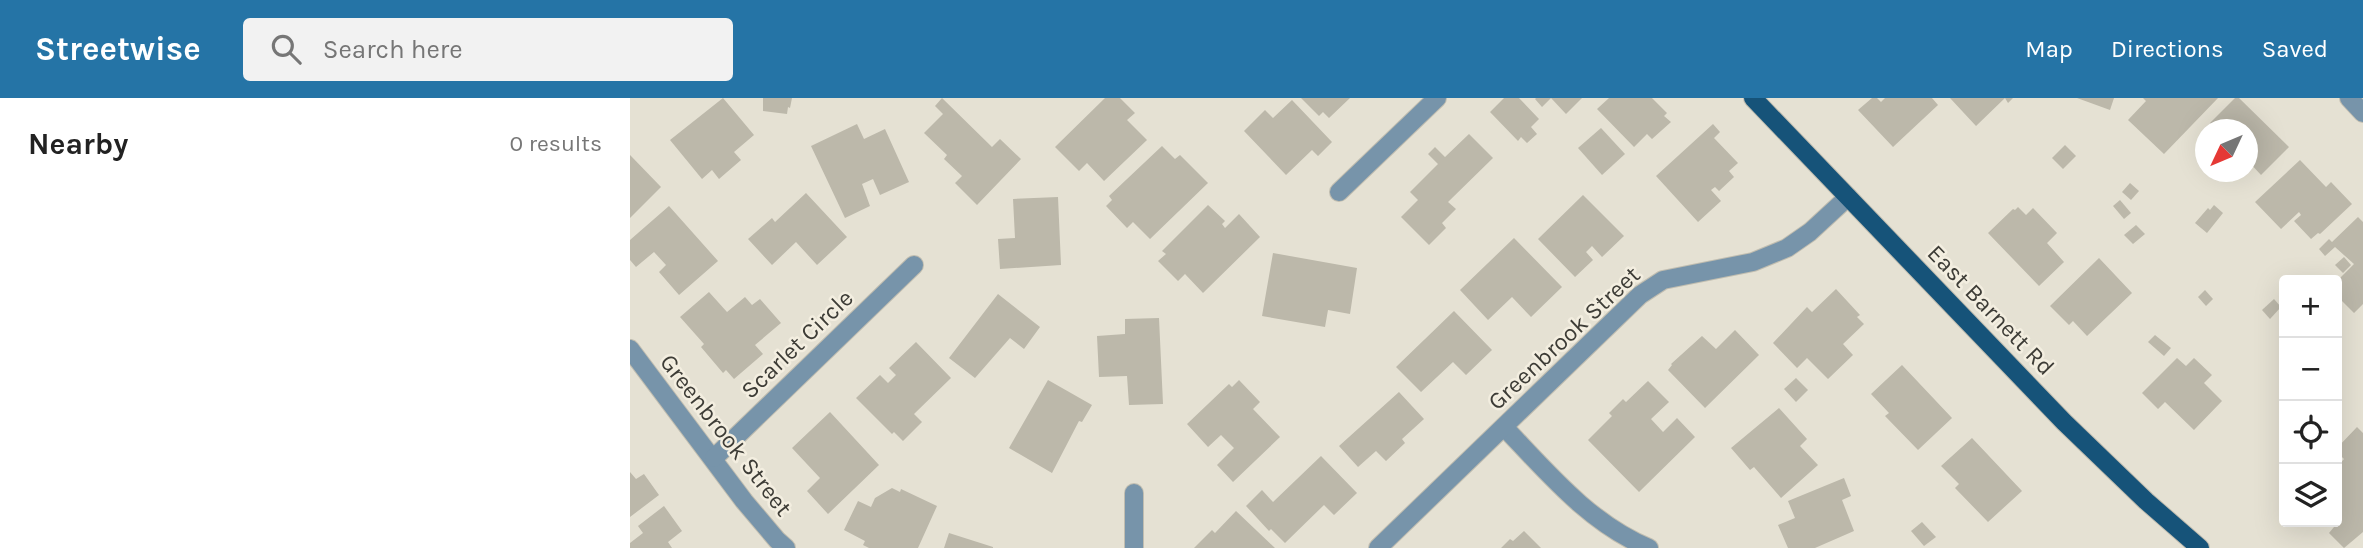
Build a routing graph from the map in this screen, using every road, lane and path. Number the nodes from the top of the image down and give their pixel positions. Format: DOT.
graph roads {
  1 [pos="1437,98"];
  2 [pos="2349,98"];
  3 [pos="1762,101"];
  4 [pos="2363,113"];
  5 [pos="1339,192"];
  6 [pos="1848,197"];
  7 [pos="914,265"];
  8 [pos="630,349"];
  9 [pos="1504,427"];
  10 [pos="714,458"];
  11 [pos="1134,493"];
  12 [pos="786,548"];
  13 [pos="1134,548"];
  14 [pos="1378,548"];
  15 [pos="1649,548"];
  16 [pos="2200,548"];
  1 -- 5 [label="street"];
  2 -- 4 [label="street"];
  3 -- 6 [label="main road, East Barnett Rd"];
  6 -- 9 [label="street, Greenbrook Street"];
  6 -- 16 [label="main road, East Barnett Rd"];
  7 -- 10 [label="street, Scarlet Circle"];
  8 -- 10 [label="street, Greenbrook Street"];
  9 -- 14 [label="street, Greenbrook Street"];
  9 -- 15 [label="street"];
  10 -- 12 [label="street, Greenbrook Street"];
  11 -- 13 [label="street"];
}
